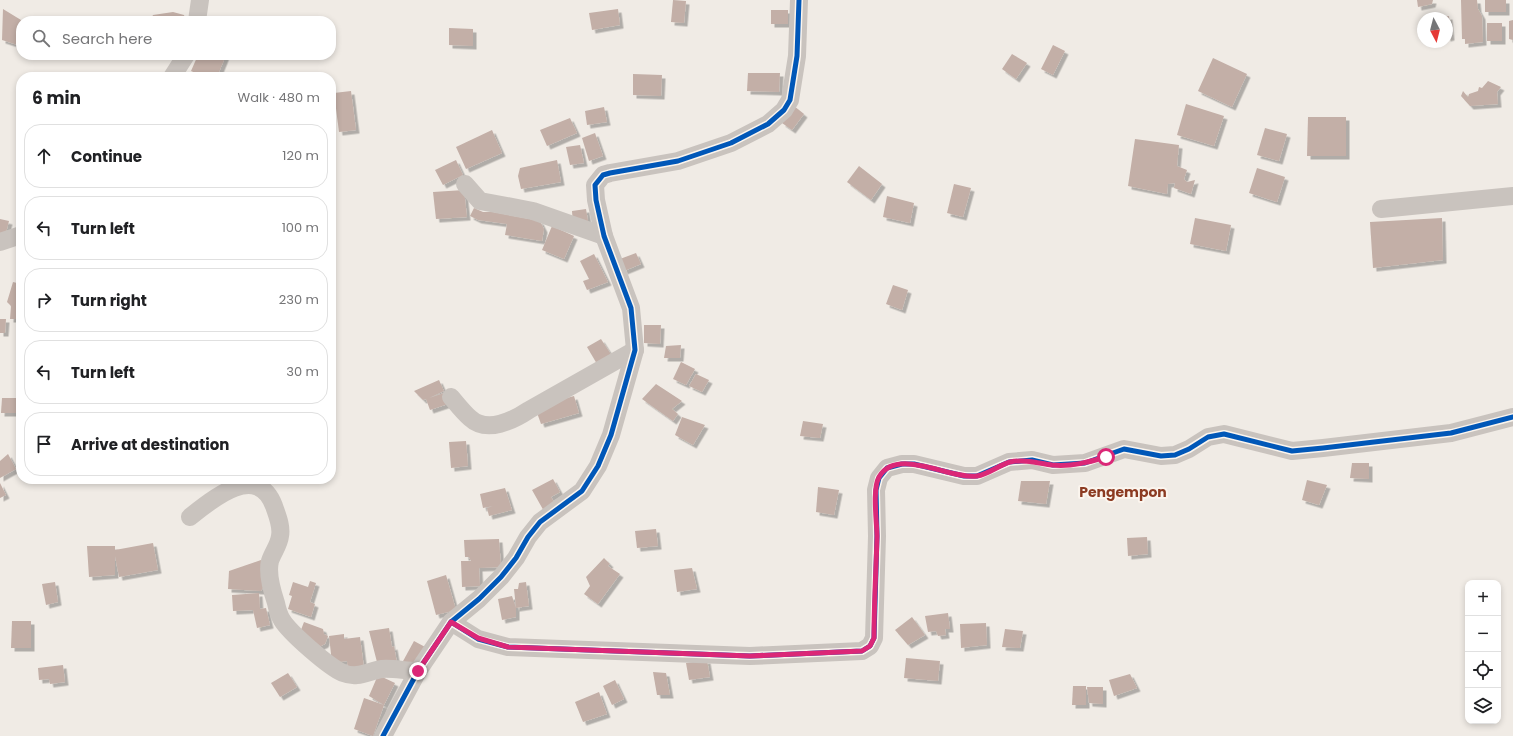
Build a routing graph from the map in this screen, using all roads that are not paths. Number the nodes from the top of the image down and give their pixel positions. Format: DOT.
graph roads {
  1 [pos="200,0"];
  2 [pos="799,0"];
  3 [pos="197,16"];
  4 [pos="183,60"];
  5 [pos="175,72"];
  6 [pos="465,184"];
  7 [pos="1513,196"];
  8 [pos="1381,209"];
  9 [pos="604,236"];
  10 [pos="16,237"];
  11 [pos="0,242"];
  12 [pos="635,350"];
  13 [pos="451,397"];
  14 [pos="1513,417"];
  15 [pos="190,517"];
  16 [pos="451,622"];
  17 [pos="418,671"];
  18 [pos="383,736"];
  1 -- 3 [label="street"];
  2 -- 9 [label="street"];
  4 -- 5 [label="street"];
  6 -- 9 [label="street"];
  7 -- 8 [label="street"];
  9 -- 12 [label="street"];
  10 -- 11 [label="street"];
  12 -- 13 [label="street"];
  12 -- 16 [label="street"];
  14 -- 16 [label="street"];
  15 -- 17 [label="street"];
  16 -- 17 [label="street"];
  17 -- 18 [label="street"];
}
